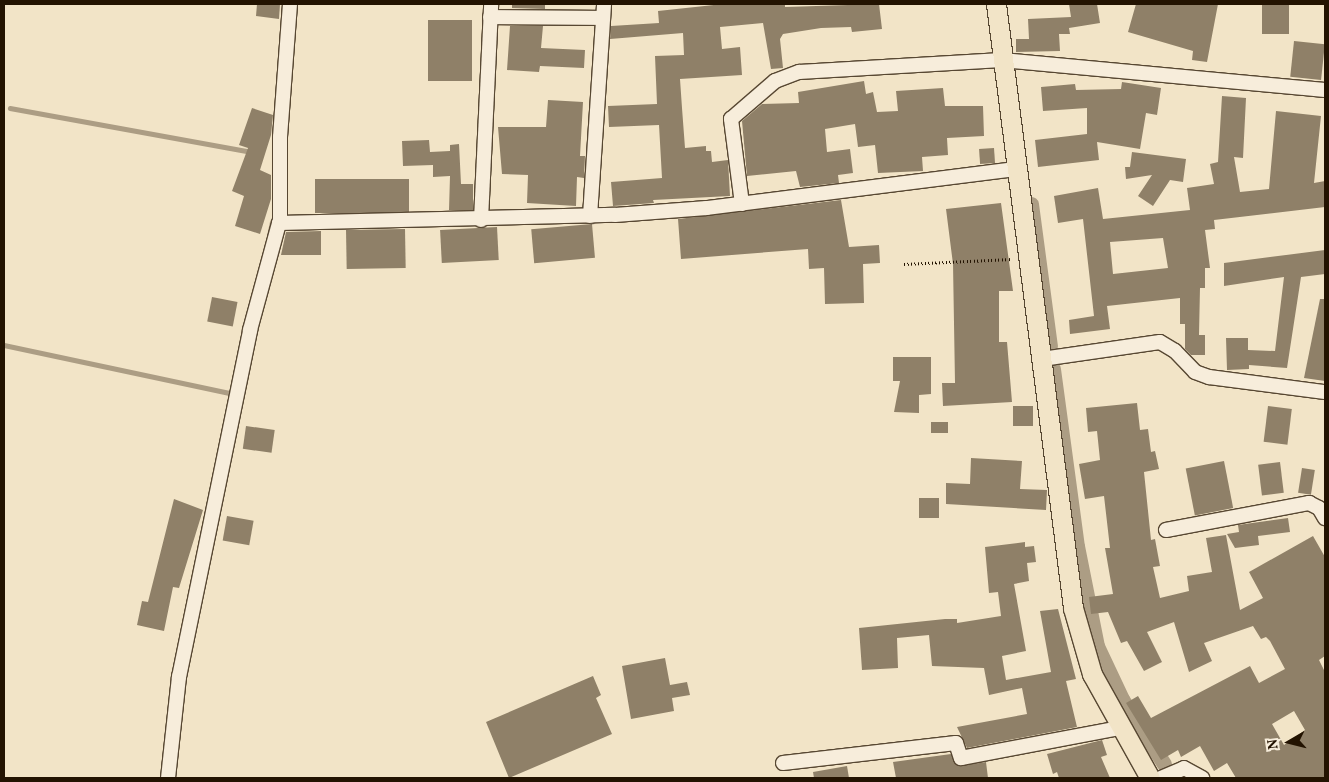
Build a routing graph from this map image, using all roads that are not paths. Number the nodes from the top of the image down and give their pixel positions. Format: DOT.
graph roads {
  1 [pos="290,4"];
  2 [pos="604,4"];
  3 [pos="996,4"];
  4 [pos="490,10"];
  5 [pos="603,18"];
  6 [pos="1002,60"];
  7 [pos="1325,90"];
  8 [pos="1017,170"];
  9 [pos="742,204"];
  10 [pos="590,216"];
  11 [pos="481,220"];
  12 [pos="280,222"];
  13 [pos="1042,359"];
  14 [pos="1325,392"];
  15 [pos="1325,518"];
  16 [pos="1166,530"];
  17 [pos="1120,728"];
  18 [pos="783,763"];
  19 [pos="168,778"];
  20 [pos="1150,778"];
  21 [pos="1161,778"];
  22 [pos="1202,778"];
  1 -- 12 [label="street"];
  2 -- 5 [label="street"];
  3 -- 6 [label="main road"];
  4 -- 5 [label="street"];
  4 -- 11 [label="street"];
  5 -- 10 [label="street"];
  6 -- 7 [label="street"];
  6 -- 8 [label="main road"];
  6 -- 9 [label="street"];
  8 -- 9 [label="street"];
  8 -- 13 [label="main road"];
  9 -- 10 [label="street"];
  10 -- 11 [label="street"];
  11 -- 12 [label="street"];
  12 -- 19 [label="street"];
  13 -- 14 [label="street"];
  13 -- 17 [label="main road"];
  15 -- 16 [label="street"];
  17 -- 18 [label="street"];
  17 -- 20 [label="main road"];
  21 -- 22 [label="street"];
}
